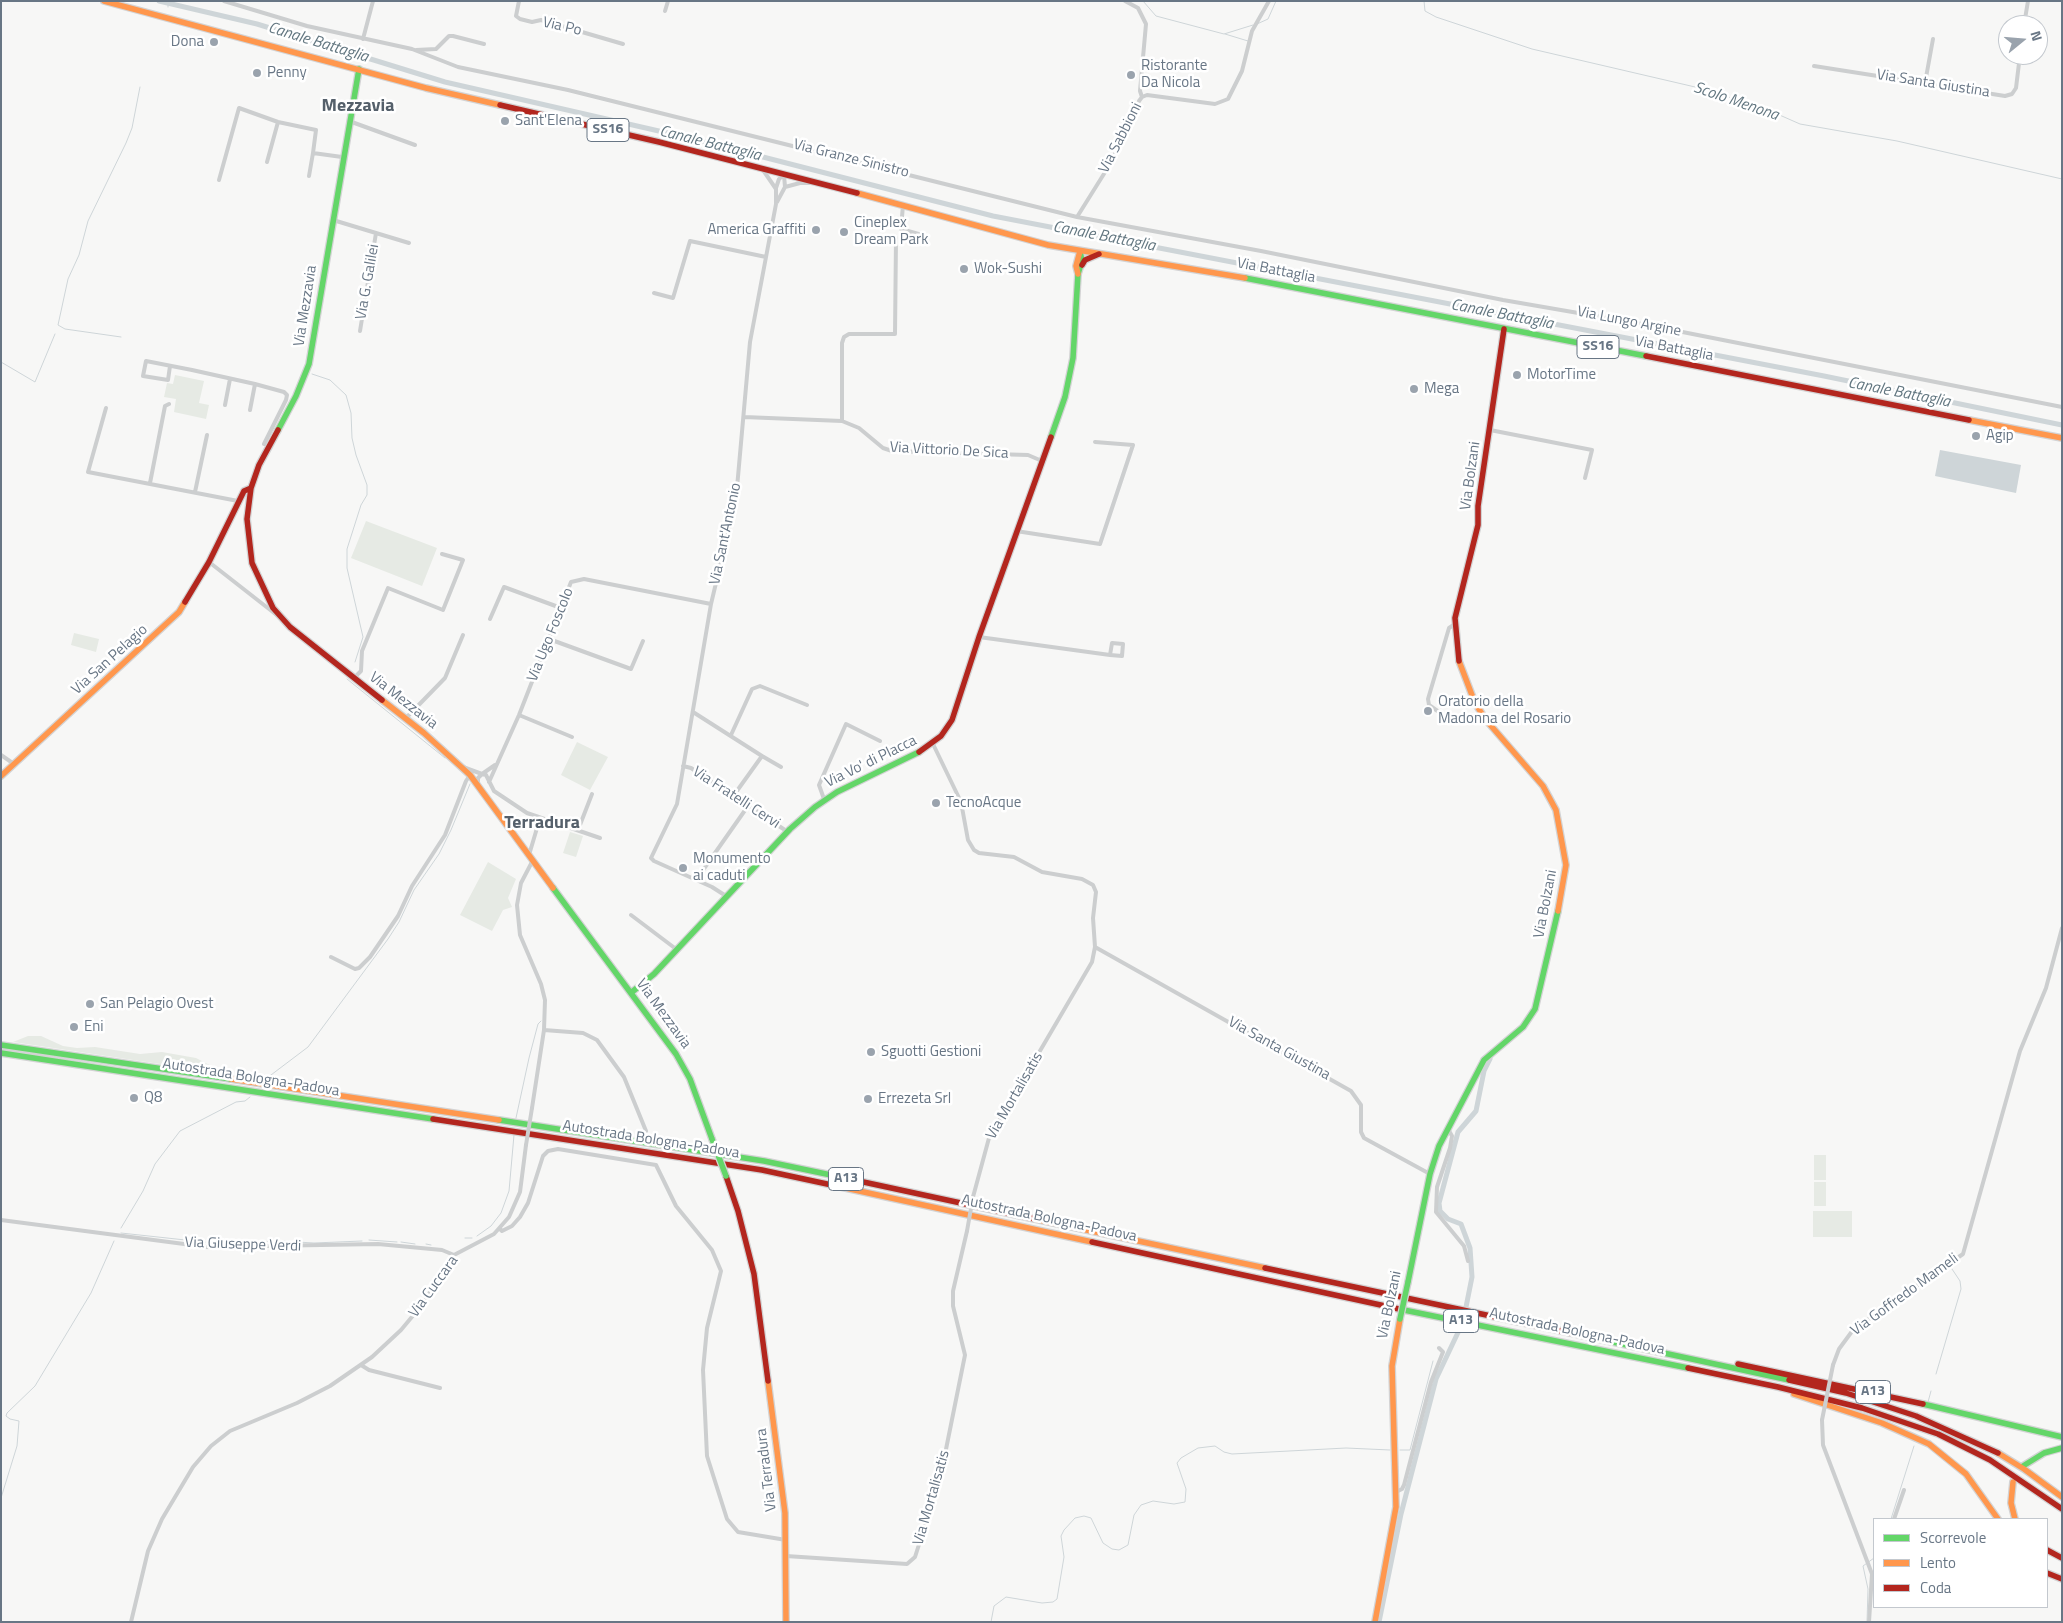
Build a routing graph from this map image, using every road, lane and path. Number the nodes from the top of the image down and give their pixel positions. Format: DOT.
graph roads {
  1 [pos="104,1"];
  2 [pos="224,1"];
  3 [pos="373,1"];
  4 [pos="519,1"];
  5 [pos="668,1"];
  6 [pos="1125,1"];
  7 [pos="1269,1"];
  8 [pos="2028,1"];
  9 [pos="665,11"];
  10 [pos="2026,15"];
  11 [pos="363,39"];
  12 [pos="1933,39"];
  13 [pos="484,44"];
  14 [pos="623,44"];
  15 [pos="414,50"];
  16 [pos="2019,65"];
  17 [pos="1814,66"];
  18 [pos="359,68"];
  19 [pos="1925,83"];
  20 [pos="1142,97"];
  21 [pos="348,121"];
  22 [pos="278,122"];
  23 [pos="414,145"];
  24 [pos="313,152"];
  25 [pos="342,156"];
  26 [pos="267,162"];
  27 [pos="763,170"];
  28 [pos="784,175"];
  29 [pos="309,176"];
  30 [pos="219,180"];
  31 [pos="814,182"];
  32 [pos="785,187"];
  33 [pos="776,189"];
  34 [pos="776,204"];
  35 [pos="903,205"];
  36 [pos="1077,217"];
  37 [pos="333,220"];
  38 [pos="376,233"];
  39 [pos="922,235"];
  40 [pos="887,236"];
  41 [pos="409,243"];
  42 [pos="1065,248"];
  43 [pos="1080,251"];
  44 [pos="1100,254"];
  45 [pos="766,257"];
  46 [pos="1079,266"];
  47 [pos="654,293"];
  48 [pos="1504,329"];
  49 [pos="360,331"];
  50 [pos="170,366"];
  51 [pos="230,379"];
  52 [pos="255,384"];
  53 [pos="169,404"];
  54 [pos="225,405"];
  55 [pos="2062,407"];
  56 [pos="106,408"];
  57 [pos="250,410"];
  58 [pos="744,417"];
  59 [pos="842,421"];
  60 [pos="274,430"];
  61 [pos="1490,430"];
  62 [pos="206,435"];
  63 [pos="2062,438"];
  64 [pos="1095,442"];
  65 [pos="264,444"];
  66 [pos="1042,461"];
  67 [pos="1585,478"];
  68 [pos="150,483"];
  69 [pos="251,488"];
  70 [pos="195,492"];
  71 [pos="238,501"];
  72 [pos="1016,531"];
  73 [pos="442,554"];
  74 [pos="209,562"];
  75 [pos="711,604"];
  76 [pos="561,608"];
  77 [pos="280,617"];
  78 [pos="490,619"];
  79 [pos="1455,624"];
  80 [pos="463,635"];
  81 [pos="979,636"];
  82 [pos="549,639"];
  83 [pos="643,641"];
  84 [pos="1110,655"];
  85 [pos="354,678"];
  86 [pos="807,705"];
  87 [pos="692,712"];
  88 [pos="1439,712"];
  89 [pos="519,715"];
  90 [pos="406,718"];
  91 [pos="731,735"];
  92 [pos="572,737"];
  93 [pos="880,741"];
  94 [pos="933,744"];
  95 [pos="927,748"];
  96 [pos="1,755"];
  97 [pos="937,755"];
  98 [pos="762,756"];
  99 [pos="496,763"];
  100 [pos="14,764"];
  101 [pos="462,766"];
  102 [pos="684,766"];
  103 [pos="781,767"];
  104 [pos="482,774"];
  105 [pos="1,776"];
  106 [pos="470,776"];
  107 [pos="489,782"];
  108 [pos="478,786"];
  109 [pos="592,794"];
  110 [pos="734,796"];
  111 [pos="824,799"];
  112 [pos="748,806"];
  113 [pos="540,818"];
  114 [pos="578,830"];
  115 [pos="788,832"];
  116 [pos="600,838"];
  117 [pos="529,854"];
  118 [pos="533,860"];
  119 [pos="696,880"];
  120 [pos="726,896"];
  121 [pos="631,915"];
  122 [pos="2062,928"];
  123 [pos="1095,947"];
  124 [pos="676,949"];
  125 [pos="331,957"];
  126 [pos="632,992"];
  127 [pos="544,1030"];
  128 [pos="1,1045"];
  129 [pos="1,1053"];
  130 [pos="1448,1130"];
  131 [pos="646,1131"];
  132 [pos="1430,1174"];
  133 [pos="1,1220"];
  134 [pos="500,1229"];
  135 [pos="454,1255"];
  136 [pos="1468,1262"];
  137 [pos="760,1317"];
  138 [pos="1439,1348"];
  139 [pos="1683,1357"];
  140 [pos="361,1365"];
  141 [pos="1778,1387"];
  142 [pos="440,1388"];
  143 [pos="2062,1437"];
  144 [pos="2062,1448"];
  145 [pos="2024,1466"];
  146 [pos="2013,1482"];
  147 [pos="1904,1490"];
  148 [pos="1396,1492"];
  149 [pos="2062,1497"];
  150 [pos="2062,1509"];
  151 [pos="1894,1518"];
  152 [pos="1997,1518"];
  153 [pos="2015,1518"];
  154 [pos="786,1540"];
  155 [pos="2048,1551"];
  156 [pos="786,1556"];
  157 [pos="2062,1558"];
  158 [pos="1873,1573"];
  159 [pos="2048,1573"];
  160 [pos="2062,1579"];
  161 [pos="131,1622"];
  162 [pos="786,1622"];
  163 [pos="1375,1622"];
  164 [pos="1870,1622"];
  1 -- 18 [label="main road, SS16"];
  2 -- 11 [label="street, Via Granze Sinistro"];
  3 -- 11 [label="street"];
  4 -- 14 [label="street, Via Po"];
  5 -- 9 [label="street"];
  6 -- 20 [label="street"];
  7 -- 20 [label="street, Via Sabbioni"];
  8 -- 10 [label="street"];
  11 -- 15 [label="street, Via Granze Sinistro"];
  12 -- 19 [label="street"];
  13 -- 15 [label="street"];
  15 -- 36 [label="street, Via Granze Sinistro"];
  16 -- 19 [label="street, Via Santa Giustina"];
  17 -- 19 [label="street, Via Santa Giustina"];
  18 -- 21 [label="main road, Via Mezzavia"];
  18 -- 27 [label="main road, SS16"];
  20 -- 36 [label="street, Via Sabbioni"];
  21 -- 23 [label="street"];
  21 -- 25 [label="main road, Via Mezzavia"];
  22 -- 24 [label="street"];
  22 -- 26 [label="street"];
  22 -- 30 [label="street"];
  24 -- 25 [label="street"];
  24 -- 29 [label="street"];
  25 -- 37 [label="main road, Via Mezzavia"];
  27 -- 28 [label="main road, SS16"];
  27 -- 33 [label="street"];
  28 -- 31 [label="main road, SS16"];
  28 -- 32 [label="street"];
  28 -- 33 [label="street, Via Sant'Antonio"];
  31 -- 32 [label="street"];
  31 -- 35 [label="main road, SS16"];
  32 -- 34 [label="street, Via Sant'Antonio"];
  33 -- 34 [label="street, Via Sant'Antonio"];
  34 -- 45 [label="street, Via Sant'Antonio"];
  35 -- 39 [label="street"];
  35 -- 42 [label="main road, SS16"];
  36 -- 55 [label="street, Via Lungo Argine"];
  37 -- 38 [label="street"];
  37 -- 60 [label="main road, Via Mezzavia"];
  38 -- 41 [label="street"];
  38 -- 49 [label="street, Via G. Galilei"];
  40 -- 59 [label="street"];
  42 -- 43 [label="main road, SS16"];
  42 -- 46 [label="main road, Via Vo' di Placca"];
  43 -- 44 [label="main road, SS16"];
  43 -- 46 [label="main road, Via Vo' di Placca"];
  44 -- 46 [label="main road"];
  44 -- 48 [label="main road, Via Battaglia / SS16"];
  45 -- 47 [label="street"];
  45 -- 58 [label="street, Via Sant'Antonio"];
  46 -- 66 [label="main road, Via Vo' di Placca"];
  48 -- 61 [label="main road, Via Bolzani"];
  48 -- 63 [label="main road, Via Battaglia / SS16"];
  50 -- 50 [label="street"];
  50 -- 51 [label="street"];
  51 -- 52 [label="street"];
  51 -- 54 [label="street"];
  52 -- 57 [label="street"];
  52 -- 60 [label="street"];
  53 -- 68 [label="street"];
  56 -- 68 [label="street"];
  58 -- 59 [label="street, Via Vittorio De Sica"];
  58 -- 75 [label="street, Via Sant'Antonio"];
  59 -- 66 [label="street, Via Vittorio De Sica"];
  60 -- 65 [label="street"];
  60 -- 69 [label="main road, Via Mezzavia"];
  61 -- 67 [label="street"];
  61 -- 79 [label="main road, Via Bolzani"];
  62 -- 70 [label="street"];
  64 -- 72 [label="street"];
  66 -- 72 [label="main road, Via Vo' di Placca"];
  68 -- 70 [label="street"];
  69 -- 71 [label="main road, Via San Pelagio"];
  69 -- 77 [label="main road, Via Mezzavia"];
  70 -- 71 [label="street"];
  71 -- 74 [label="main road, Via San Pelagio"];
  72 -- 81 [label="main road, Via Vo' di Placca"];
  73 -- 85 [label="street"];
  74 -- 77 [label="street"];
  74 -- 100 [label="main road, Via San Pelagio"];
  75 -- 76 [label="street, Via Ugo Foscolo"];
  75 -- 87 [label="street, Via Sant'Antonio"];
  76 -- 78 [label="street"];
  76 -- 82 [label="street, Via Ugo Foscolo"];
  77 -- 85 [label="main road, Via Mezzavia"];
  79 -- 88 [label="street, Via Bolzani"];
  79 -- 130 [label="main road, Via Bolzani"];
  80 -- 90 [label="street"];
  81 -- 84 [label="street"];
  81 -- 94 [label="main road, Via Vo' di Placca"];
  82 -- 83 [label="street"];
  82 -- 89 [label="street, Via Ugo Foscolo"];
  84 -- 84 [label="street"];
  85 -- 90 [label="main road, Via Mezzavia"];
  86 -- 91 [label="street"];
  87 -- 91 [label="street"];
  87 -- 102 [label="street, Via Sant'Antonio"];
  89 -- 92 [label="street"];
  89 -- 99 [label="street, Via Ugo Foscolo"];
  90 -- 101 [label="main road, Via Mezzavia"];
  91 -- 98 [label="street"];
  93 -- 111 [label="street"];
  94 -- 95 [label="main road, Via Vo' di Placca"];
  94 -- 97 [label="street, Via Mortalisatis"];
  95 -- 97 [label="street, Via Mortalisatis"];
  95 -- 111 [label="main road, Via Vo' di Placca"];
  96 -- 100 [label="street"];
  97 -- 123 [label="street, Via Mortalisatis"];
  98 -- 103 [label="street"];
  98 -- 110 [label="street"];
  99 -- 104 [label="street"];
  99 -- 107 [label="street, Via Ugo Foscolo"];
  100 -- 105 [label="main road, Via San Pelagio"];
  101 -- 104 [label="street"];
  101 -- 106 [label="main road, Via Mezzavia"];
  102 -- 110 [label="street, Via Fratelli Cervi"];
  102 -- 119 [label="street, Via Sant'Antonio"];
  104 -- 107 [label="street"];
  104 -- 108 [label="street"];
  106 -- 108 [label="main road, Via Mezzavia"];
  106 -- 125 [label="street"];
  107 -- 113 [label="street"];
  108 -- 117 [label="main road, Via Mezzavia"];
  109 -- 114 [label="street"];
  110 -- 112 [label="street, Via Fratelli Cervi"];
  111 -- 115 [label="main road, Via Vo' di Placca"];
  112 -- 115 [label="street, Via Fratelli Cervi"];
  112 -- 119 [label="street"];
  113 -- 114 [label="street"];
  113 -- 117 [label="street"];
  114 -- 116 [label="street"];
  115 -- 120 [label="main road, Via Vo' di Placca"];
  117 -- 118 [label="main road, Via Mezzavia"];
  118 -- 126 [label="main road, Via Mezzavia"];
  118 -- 127 [label="street, Via Cuccara"];
  119 -- 120 [label="street"];
  120 -- 124 [label="main road, Via Vo' di Placca"];
  121 -- 124 [label="street"];
  122 -- 158 [label="street, Via Goffredo Mameli, bridge"];
  123 -- 132 [label="street, Via Santa Giustina"];
  123 -- 156 [label="street, Via Mortalisatis, bridge"];
  124 -- 126 [label="main road, Via Vo' di Placca"];
  126 -- 137 [label="main road, Via Mezzavia, bridge"];
  127 -- 131 [label="street"];
  127 -- 134 [label="street, Via Cuccara, bridge"];
  128 -- 139 [label="main road, Autostrada Bologna-Padova / A13"];
  129 -- 141 [label="main road, Autostrada Bologna-Padova / A13"];
  130 -- 132 [label="main road, Via Bolzani"];
  130 -- 136 [label="street, Via Bolzani"];
  132 -- 148 [label="main road, Via Bolzani, bridge"];
  133 -- 135 [label="street, Via Giuseppe Verdi"];
  134 -- 135 [label="street, Via Cuccara"];
  134 -- 154 [label="street"];
  135 -- 140 [label="street, Via Cuccara"];
  137 -- 154 [label="main road, Via Terradura"];
  138 -- 148 [label="street, Via Bolzani"];
  139 -- 143 [label="main road, A13"];
  139 -- 149 [label="main road, Autostrada Bologna-Padova / A13"];
  140 -- 142 [label="street"];
  140 -- 161 [label="street, Via Cuccara"];
  141 -- 150 [label="main road, Autostrada Bologna-Padova / A13"];
  141 -- 152 [label="main road, A13"];
  144 -- 145 [label="main road"];
  146 -- 153 [label="main road"];
  147 -- 151 [label="street"];
  148 -- 163 [label="main road, Via Bolzani"];
  154 -- 156 [label="main road, Via Terradura"];
  155 -- 157 [label="main road"];
  156 -- 162 [label="main road, Via Terradura"];
  158 -- 164 [label="street, Via Goffredo Mameli"];
  159 -- 160 [label="main road"];
}
